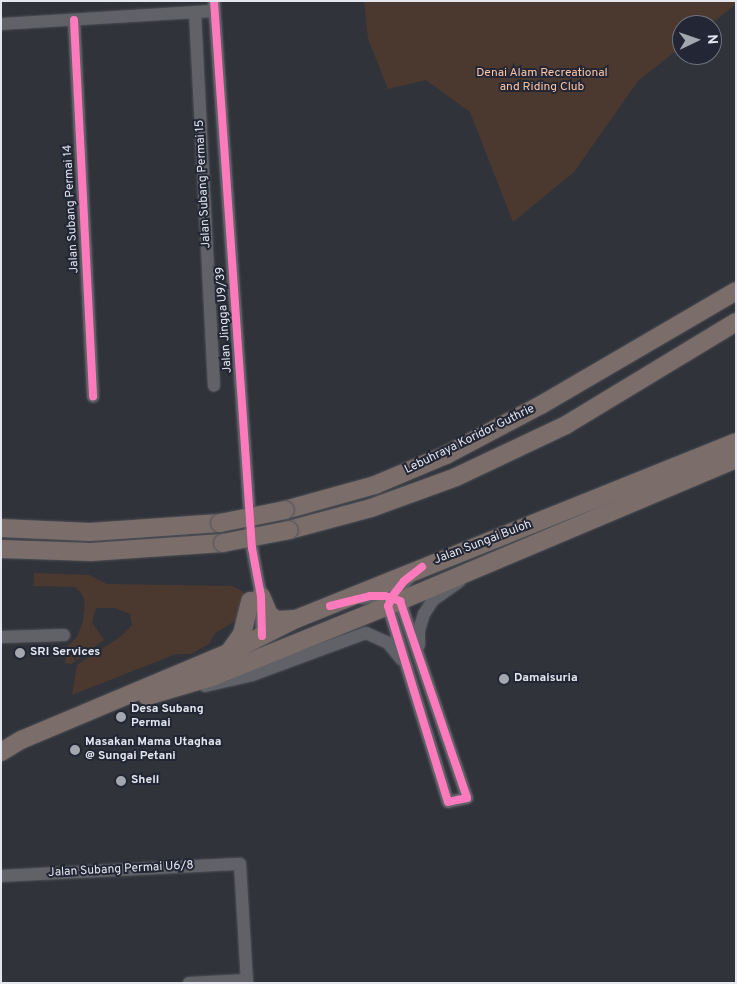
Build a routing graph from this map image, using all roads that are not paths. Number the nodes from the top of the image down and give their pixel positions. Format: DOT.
graph roads {
  1 [pos="215,6"];
  2 [pos="195,12"];
  3 [pos="74,20"];
  4 [pos="1,24"];
  5 [pos="736,291"];
  6 [pos="736,322"];
  7 [pos="214,386"];
  8 [pos="93,397"];
  9 [pos="736,442"];
  10 [pos="736,459"];
  11 [pos="1,528"];
  12 [pos="1,549"];
  13 [pos="509,554"];
  14 [pos="422,567"];
  15 [pos="255,598"];
  16 [pos="393,602"];
  17 [pos="330,606"];
  18 [pos="296,619"];
  19 [pos="64,635"];
  20 [pos="1,637"];
  21 [pos="259,639"];
  22 [pos="282,649"];
  23 [pos="228,653"];
  24 [pos="420,661"];
  25 [pos="406,665"];
  26 [pos="212,677"];
  27 [pos="154,694"];
  28 [pos="68,721"];
  29 [pos="20,740"];
  30 [pos="1,744"];
  31 [pos="1,752"];
  32 [pos="1,876"];
  33 [pos="247,981"];
  34 [pos="189,983"];
  1 -- 2 [label="street"];
  1 -- 15 [label="street, Jalan Jingga U9/39"];
  2 -- 3 [label="street"];
  2 -- 7 [label="street, Jalan Subang Permai 15"];
  3 -- 4 [label="street"];
  3 -- 8 [label="street, Jalan Subang Permai 14"];
  5 -- 11 [label="highway, Lebuhraya Koridor Guthrie, bridge"];
  6 -- 12 [label="highway, Lebuhraya Koridor Guthrie, bridge"];
  9 -- 14 [label="highway, Jalan Sungai Buloh"];
  10 -- 13 [label="highway, Jalan Sungai Buloh"];
  13 -- 16 [label="highway, Jalan Sungai Buloh"];
  13 -- 24 [label="street"];
  14 -- 16 [label="street"];
  14 -- 17 [label="highway, Jalan Sungai Buloh"];
  15 -- 18 [label="highway"];
  15 -- 21 [label="street, Jalan Jingga U9/39"];
  15 -- 23 [label="highway"];
  16 -- 17 [label="street"];
  16 -- 22 [label="highway, Jalan Sungai Buloh"];
  16 -- 24 [label="street"];
  16 -- 25 [label="street"];
  17 -- 18 [label="highway, Jalan Sungai Buloh"];
  18 -- 21 [label="highway, Jalan Sungai Buloh"];
  19 -- 20 [label="street"];
  21 -- 22 [label="highway"];
  21 -- 23 [label="highway, Jalan Sungai Buloh"];
  21 -- 26 [label="highway"];
  22 -- 26 [label="highway, Jalan Sungai Buloh"];
  23 -- 28 [label="highway, Jalan Sungai Buloh"];
  24 -- 25 [label="street"];
  25 -- 27 [label="street"];
  26 -- 27 [label="highway, Jalan Sungai Buloh"];
  27 -- 28 [label="highway, Jalan Sungai Buloh"];
  28 -- 29 [label="highway, Jalan Sungai Buloh"];
  29 -- 30 [label="highway, Jalan Sungai Buloh"];
  29 -- 31 [label="highway, Jalan Sungai Buloh"];
  32 -- 33 [label="street, Jalan Subang Permai U6/8"];
  33 -- 34 [label="street"];
}
